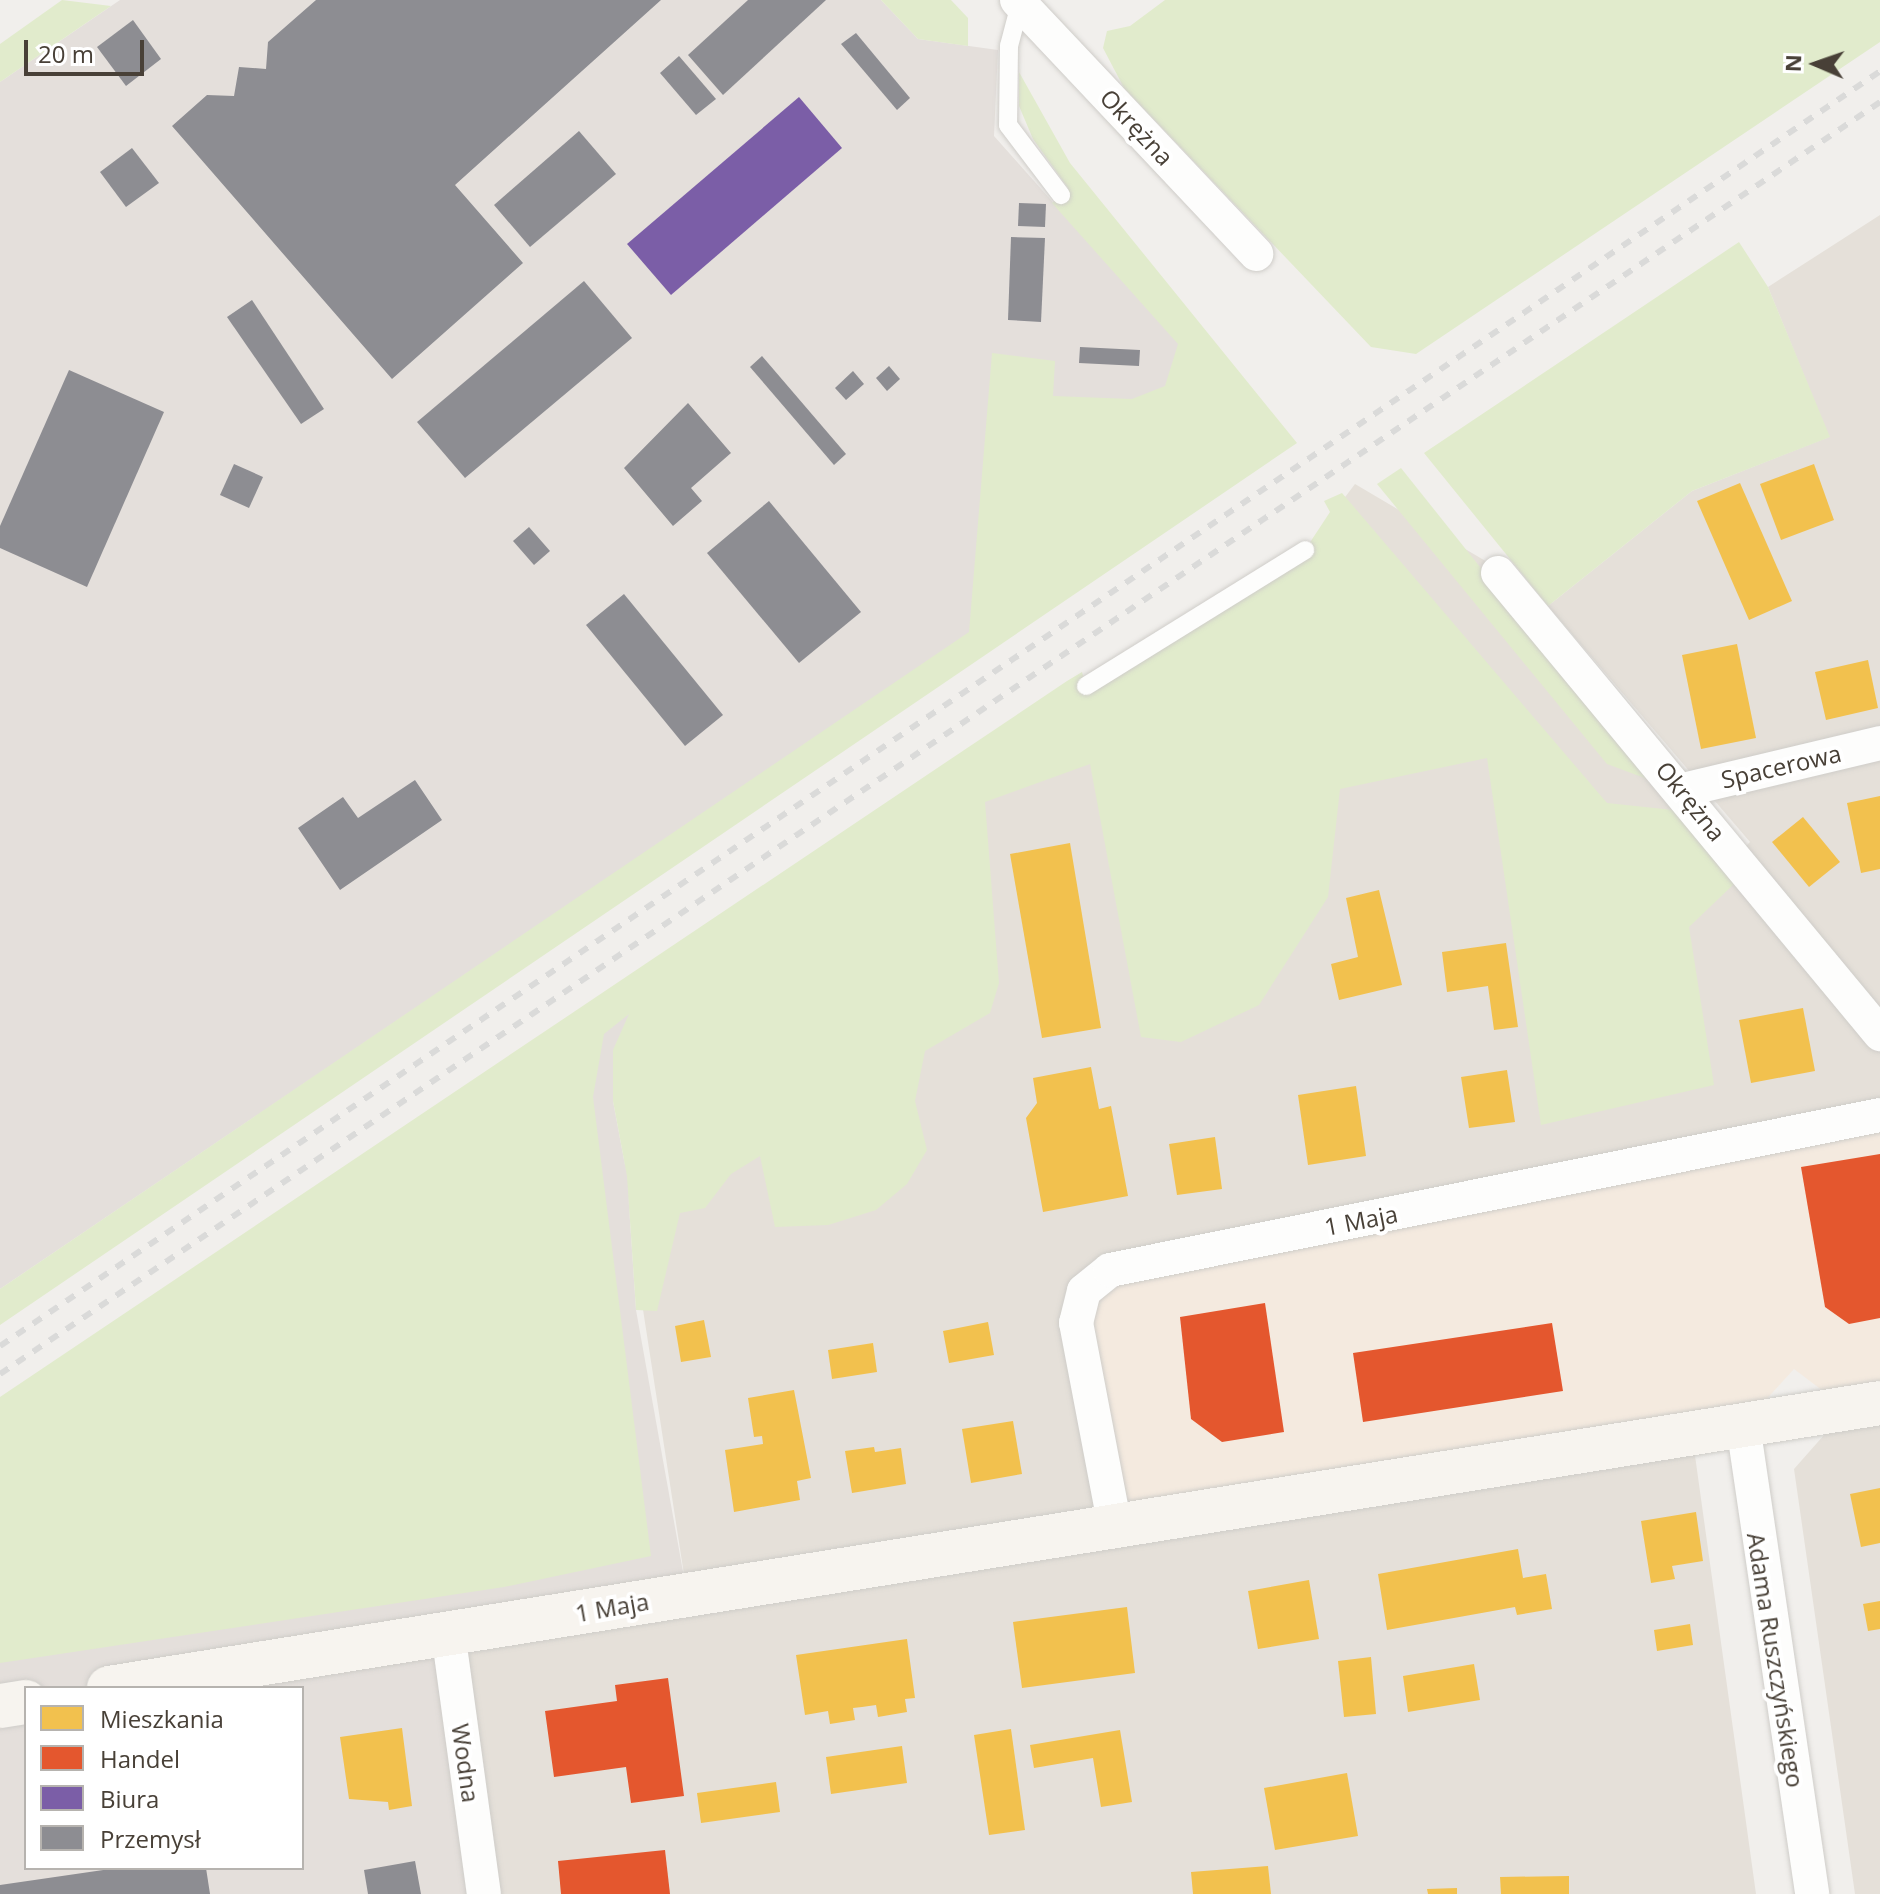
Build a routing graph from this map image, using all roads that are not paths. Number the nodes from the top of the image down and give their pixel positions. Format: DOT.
graph roads {
  1 [pos="1018,2"];
  2 [pos="1061,195"];
  3 [pos="1256,254"];
  4 [pos="1305,550"];
  5 [pos="1498,573"];
  6 [pos="1086,686"];
  7 [pos="1880,743"];
  8 [pos="1683,790"];
  9 [pos="1880,1034"];
  10 [pos="1880,1115"];
  11 [pos="1880,1403"];
  12 [pos="1743,1425"];
  13 [pos="1115,1527"];
  14 [pos="448,1632"];
  15 [pos="121,1686"];
  16 [pos="24,1702"];
  17 [pos="0,1706"];
  18 [pos="484,1894"];
  19 [pos="1812,1894"];
  1 -- 2 [label="lane"];
  1 -- 3 [label="street, Okrężna"];
  4 -- 6 [label="lane"];
  5 -- 8 [label="street, Okrężna"];
  7 -- 8 [label="street, Spacerowa"];
  8 -- 9 [label="street, Okrężna"];
  10 -- 13 [label="street, 1 Maja"];
  11 -- 12 [label="street, 1 Maja"];
  12 -- 13 [label="street, 1 Maja"];
  12 -- 19 [label="street, Adama Ruszczyńskiego"];
  13 -- 14 [label="street, 1 Maja"];
  14 -- 15 [label="street, 1 Maja"];
  14 -- 18 [label="street, Wodna"];
  16 -- 17 [label="street"];
}
